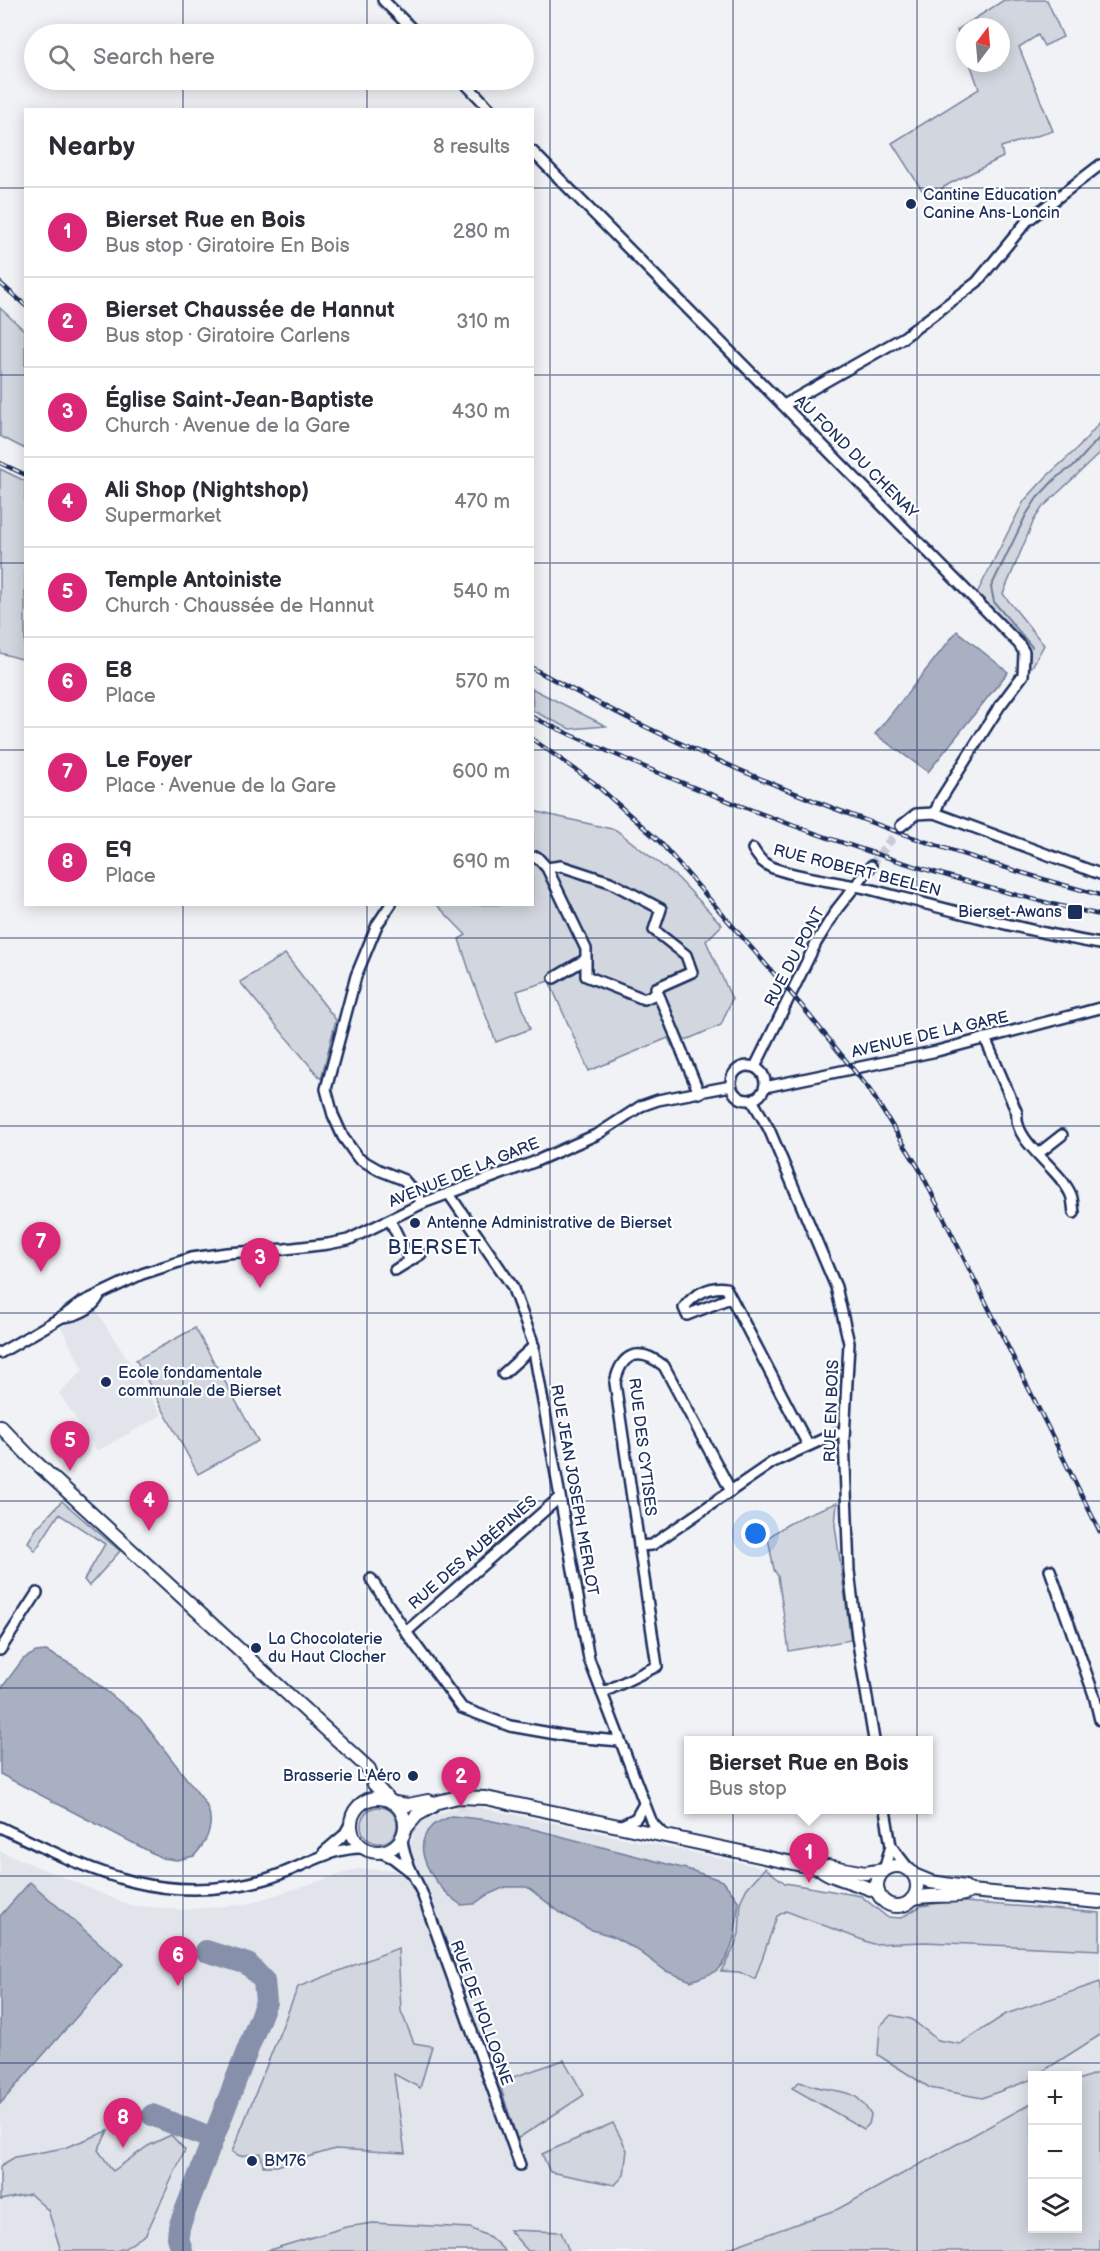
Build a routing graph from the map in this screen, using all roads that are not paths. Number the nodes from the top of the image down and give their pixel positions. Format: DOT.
graph roads {
  1 [pos="383,0"];
  2 [pos="407,24"];
  3 [pos="472,90"];
  4 [pos="489,108"];
  5 [pos="534,153"];
  6 [pos="1100,165"];
  7 [pos="784,405"];
  8 [pos="935,813"];
  9 [pos="901,826"];
  10 [pos="753,849"];
  11 [pos="534,858"];
  12 [pos="871,866"];
  13 [pos="547,868"];
  14 [pos="1100,874"];
  15 [pos="856,886"];
  16 [pos="390,906"];
  17 [pos="1100,944"];
  18 [pos="586,959"];
  19 [pos="554,978"];
  20 [pos="658,993"];
  21 [pos="1100,1008"];
  22 [pos="985,1038"];
  23 [pos="755,1068"];
  24 [pos="731,1086"];
  25 [pos="765,1087"];
  26 [pos="699,1093"];
  27 [pos="752,1100"];
  28 [pos="1062,1135"];
  29 [pos="1039,1153"];
  30 [pos="449,1194"];
  31 [pos="423,1203"];
  32 [pos="1074,1214"];
  33 [pos="390,1220"];
  34 [pos="421,1254"];
  35 [pos="410,1261"];
  36 [pos="395,1270"];
  37 [pos="730,1298"];
  38 [pos="534,1346"];
  39 [pos="0,1353"];
  40 [pos="503,1374"];
  41 [pos="0,1426"];
  42 [pos="844,1433"];
  43 [pos="808,1445"];
  44 [pos="731,1491"];
  45 [pos="560,1497"];
  46 [pos="639,1546"];
  47 [pos="1050,1570"];
  48 [pos="370,1579"];
  49 [pos="37,1593"];
  50 [pos="405,1632"];
  51 [pos="0,1650"];
  52 [pos="602,1693"];
  53 [pos="1100,1720"];
  54 [pos="873,1736"];
  55 [pos="620,1742"];
  56 [pos="364,1766"];
  57 [pos="392,1802"];
  58 [pos="434,1803"];
  59 [pos="361,1804"];
  60 [pos="644,1804"];
  61 [pos="886,1814"];
  62 [pos="352,1821"];
  63 [pos="620,1826"];
  64 [pos="0,1827"];
  65 [pos="404,1833"];
  66 [pos="665,1836"];
  67 [pos="891,1846"];
  68 [pos="365,1848"];
  69 [pos="380,1852"];
  70 [pos="322,1856"];
  71 [pos="821,1869"];
  72 [pos="884,1870"];
  73 [pos="411,1872"];
  74 [pos="911,1872"];
  75 [pos="970,1891"];
  76 [pos="878,1892"];
  77 [pos="912,1899"];
  78 [pos="1100,1902"];
  79 [pos="520,2165"];
  1 -- 2 [label="street"];
  3 -- 4 [label="street"];
  5 -- 7 [label="street, AU FOND DU CHENAY"];
  6 -- 7 [label="street"];
  7 -- 8 [label="street, AU FOND DU CHENAY"];
  8 -- 9 [label="street"];
  8 -- 14 [label="street"];
  10 -- 15 [label="street, RUE ROBERT BEELEN"];
  11 -- 13 [label="street"];
  12 -- 15 [label="street, RUE DU PONT"];
  13 -- 18 [label="street"];
  13 -- 20 [label="street"];
  15 -- 17 [label="street, RUE ROBERT BEELEN"];
  15 -- 23 [label="street, RUE DU PONT"];
  16 -- 31 [label="street"];
  18 -- 19 [label="street"];
  18 -- 20 [label="street"];
  20 -- 26 [label="street"];
  21 -- 22 [label="street, AVENUE DE LA GARE"];
  22 -- 25 [label="street, AVENUE DE LA GARE"];
  22 -- 29 [label="street"];
  23 -- 24 [label="street"];
  23 -- 25 [label="street"];
  24 -- 26 [label="street, AVENUE DE LA GARE"];
  24 -- 27 [label="street"];
  25 -- 27 [label="street"];
  26 -- 30 [label="street, AVENUE DE LA GARE"];
  27 -- 42 [label="street, RUE EN BOIS"];
  28 -- 29 [label="street"];
  29 -- 32 [label="street"];
  30 -- 31 [label="street, AVENUE DE LA GARE"];
  30 -- 38 [label="street, RUE JEAN JOSEPH MERLOT"];
  31 -- 33 [label="street, AVENUE DE LA GARE"];
  33 -- 35 [label="street"];
  33 -- 39 [label="street, AVENUE DE LA GARE"];
  34 -- 35 [label="street"];
  35 -- 36 [label="street"];
  37 -- 37 [label="street"];
  37 -- 43 [label="street"];
  38 -- 40 [label="street"];
  38 -- 45 [label="street, RUE JEAN JOSEPH MERLOT"];
  41 -- 56 [label="main road"];
  42 -- 43 [label="street"];
  42 -- 54 [label="street, RUE EN BOIS"];
  43 -- 44 [label="street"];
  44 -- 46 [label="street"];
  44 -- 46 [label="street, RUE DES CYTISES"];
  45 -- 50 [label="street, RUE DES AUBÉPINES"];
  45 -- 52 [label="street, RUE JEAN JOSEPH MERLOT"];
  46 -- 52 [label="street, RUE DES CYTISES"];
  47 -- 53 [label="street"];
  48 -- 50 [label="street"];
  49 -- 51 [label="street"];
  50 -- 55 [label="street"];
  52 -- 55 [label="street, RUE JEAN JOSEPH MERLOT"];
  55 -- 60 [label="street, RUE JEAN JOSEPH MERLOT"];
  56 -- 57 [label="main road"];
  56 -- 59 [label="main road"];
  57 -- 58 [label="main road"];
  57 -- 59 [label="main road"];
  57 -- 65 [label="main road"];
  58 -- 63 [label="main road"];
  58 -- 65 [label="main road"];
  59 -- 62 [label="main road"];
  60 -- 63 [label="street"];
  60 -- 66 [label="street, RUE JEAN JOSEPH MERLOT"];
  61 -- 67 [label="street"];
  62 -- 68 [label="main road"];
  62 -- 70 [label="street"];
  63 -- 66 [label="main road"];
  64 -- 70 [label="street"];
  65 -- 69 [label="main road"];
  65 -- 73 [label="street, RUE DE HOLLOGNE"];
  66 -- 71 [label="main road"];
  67 -- 72 [label="street"];
  67 -- 74 [label="street"];
  68 -- 69 [label="main road"];
  68 -- 70 [label="street"];
  69 -- 73 [label="street, RUE DE HOLLOGNE"];
  71 -- 72 [label="main road"];
  71 -- 76 [label="main road"];
  72 -- 74 [label="main road"];
  72 -- 76 [label="main road"];
  73 -- 79 [label="street, RUE DE HOLLOGNE"];
  74 -- 75 [label="main road"];
  74 -- 77 [label="main road"];
  75 -- 77 [label="main road"];
  75 -- 78 [label="main road"];
  76 -- 77 [label="main road"];
}
